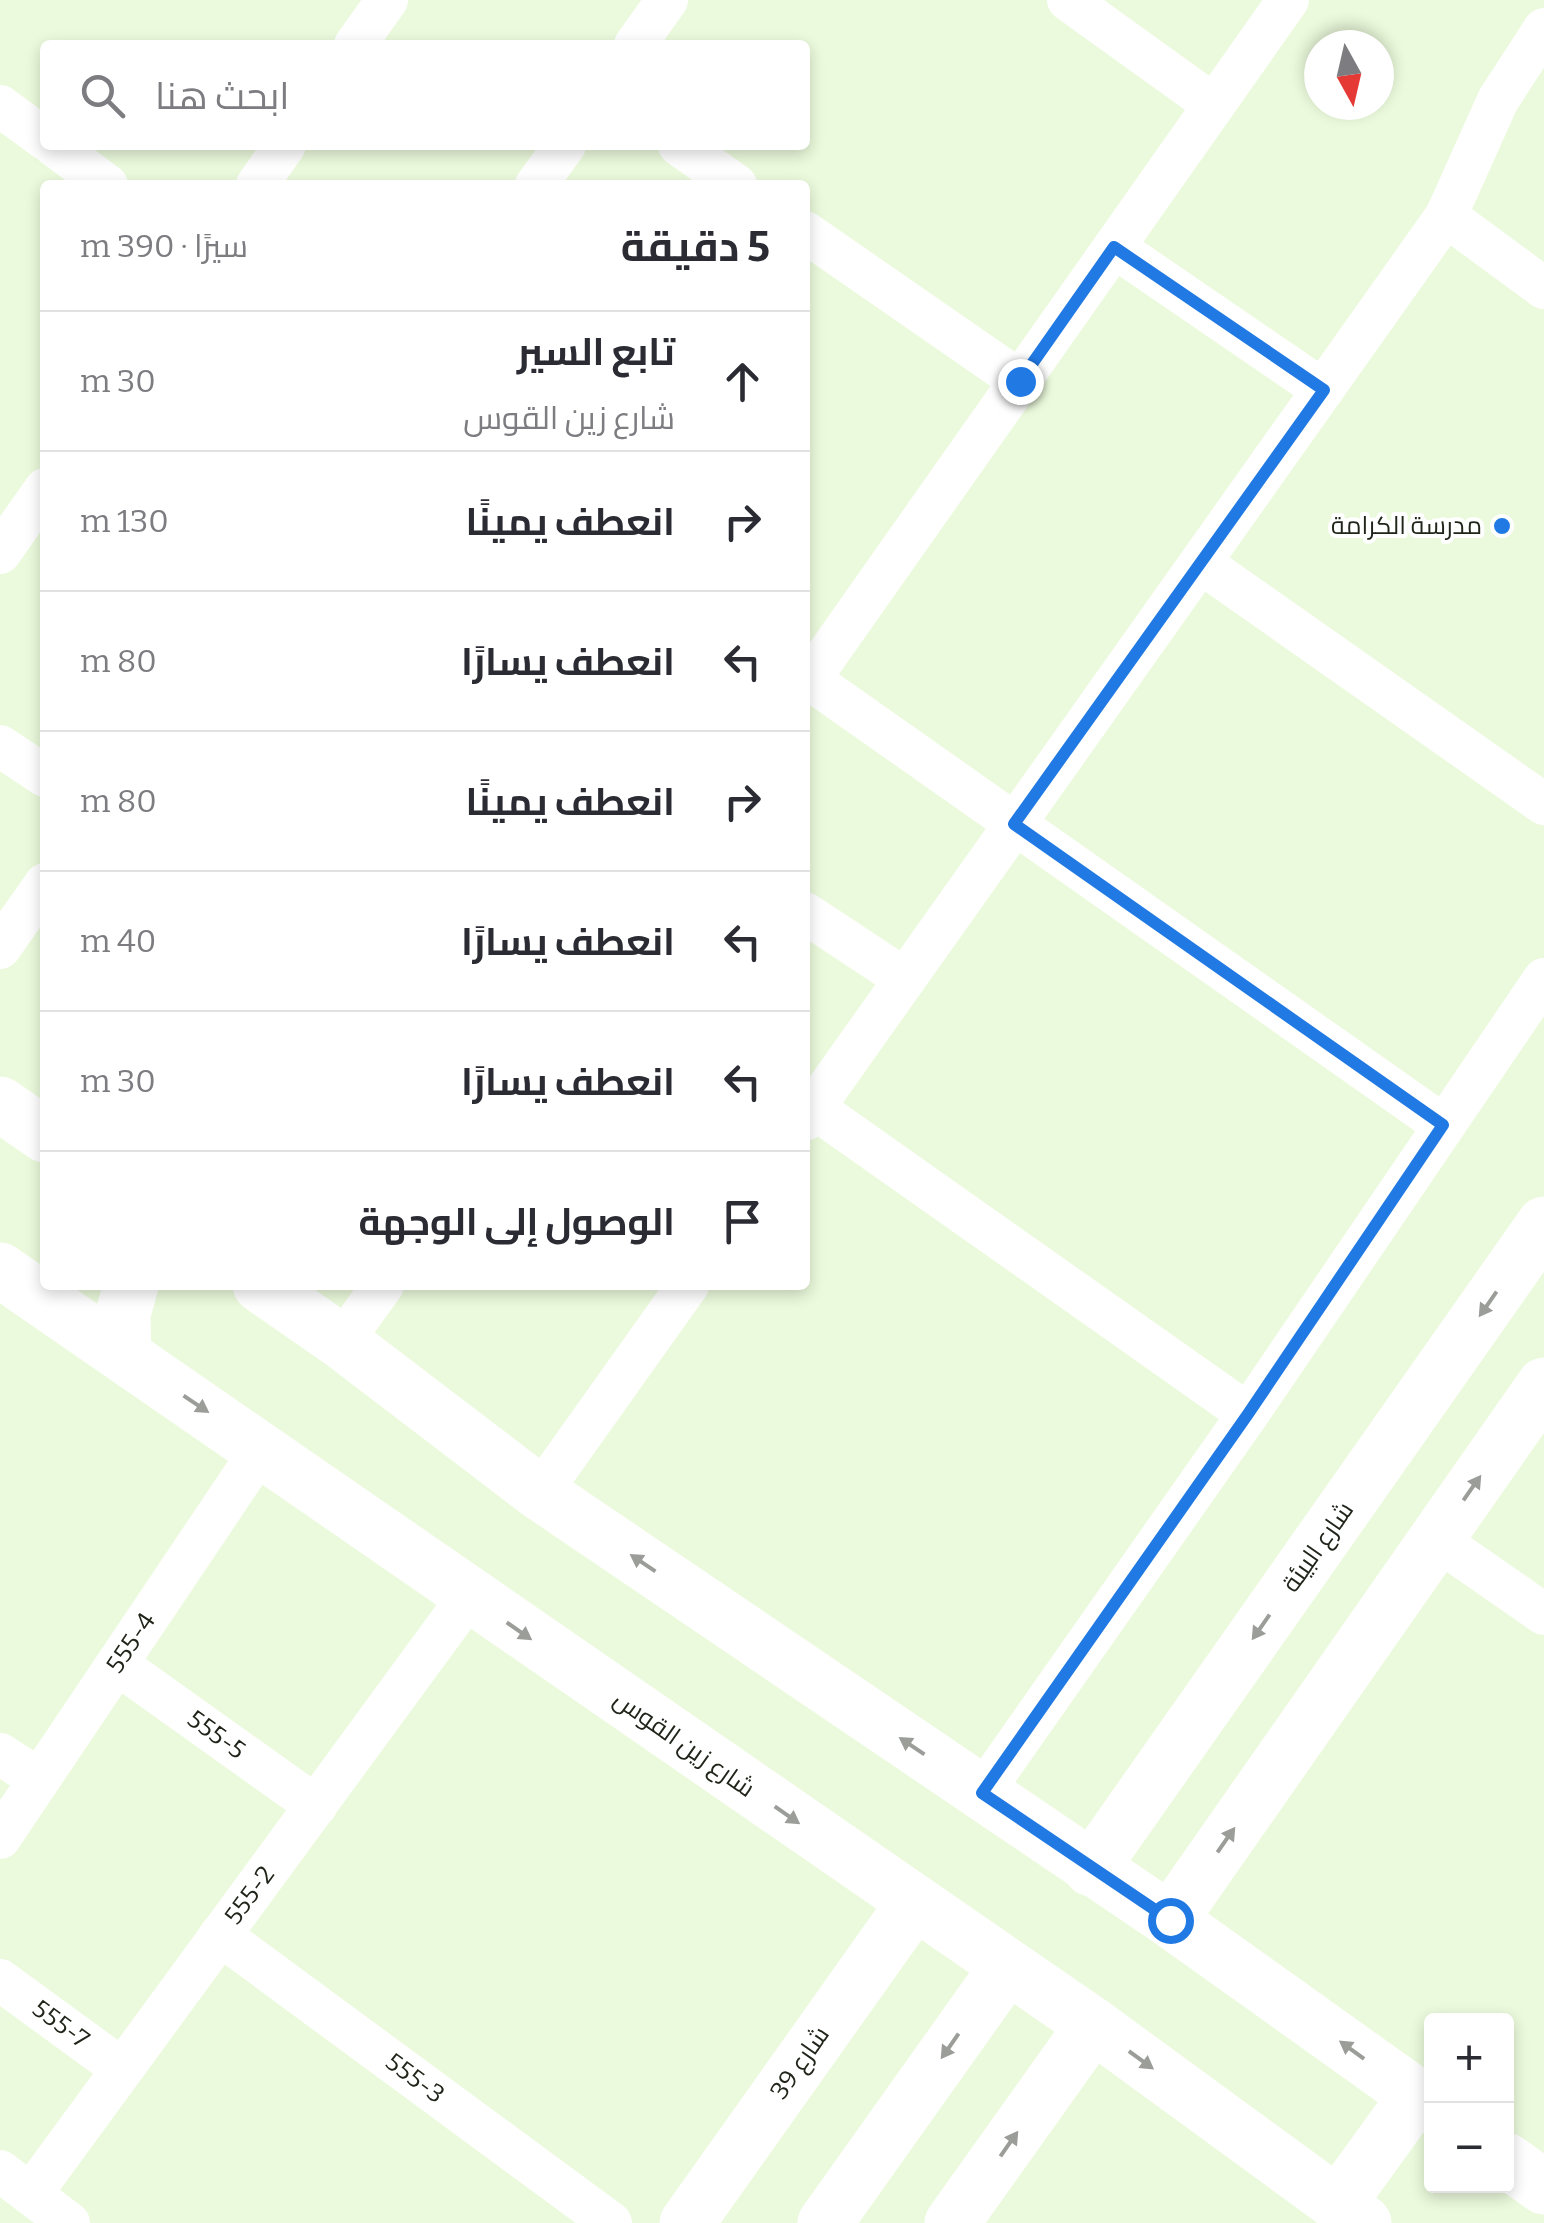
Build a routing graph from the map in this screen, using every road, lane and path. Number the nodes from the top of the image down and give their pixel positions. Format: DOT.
graph roads {
  1 [pos="387,0"];
  2 [pos="667,0"];
  3 [pos="1068,0"];
  4 [pos="1288,0"];
  5 [pos="1544,29"];
  6 [pos="359,40"];
  7 [pos="639,40"];
  8 [pos="1214,105"];
  9 [pos="0,106"];
  10 [pos="40,135"];
  11 [pos="60,150"];
  12 [pos="282,150"];
  13 [pos="560,150"];
  14 [pos="685,150"];
  15 [pos="100,180"];
  16 [pos="260,180"];
  17 [pos="540,180"];
  18 [pos="729,180"];
  19 [pos="1446,216"];
  20 [pos="810,235"];
  21 [pos="1114,247"];
  22 [pos="1544,288"];
  23 [pos="1020,381"];
  24 [pos="1324,390"];
  25 [pos="40,496"];
  26 [pos="2,548"];
  27 [pos="1200,563"];
  28 [pos="810,676"];
  29 [pos="810,682"];
  30 [pos="0,746"];
  31 [pos="40,773"];
  32 [pos="1544,804"];
  33 [pos="1014,824"];
  34 [pos="40,891"];
  35 [pos="810,917"];
  36 [pos="0,948"];
  37 [pos="906,979"];
  38 [pos="1544,979"];
  39 [pos="0,1104"];
  40 [pos="810,1114"];
  41 [pos="1443,1125"];
  42 [pos="40,1132"];
  43 [pos="1544,1224"];
  44 [pos="40,1250"];
  45 [pos="0,1266"];
  46 [pos="129,1290"];
  47 [pos="267,1290"];
  48 [pos="378,1290"];
  49 [pos="684,1290"];
  50 [pos="342,1342"];
  51 [pos="124,1355"];
  52 [pos="1544,1385"];
  53 [pos="1248,1414"];
  54 [pos="262,1448"];
  55 [pos="540,1493"];
  56 [pos="1436,1540"];
  57 [pos="469,1596"];
  58 [pos="1544,1614"];
  59 [pos="117,1664"];
  60 [pos="0,1754"];
  61 [pos="39,1779"];
  62 [pos="982,1793"];
  63 [pos="316,1806"];
  64 [pos="0,1838"];
  65 [pos="1092,1870"];
  66 [pos="914,1903"];
  67 [pos="1170,1920"];
  68 [pos="220,1935"];
  69 [pos="1006,1967"];
  70 [pos="0,1980"];
  71 [pos="1093,2025"];
  72 [pos="122,2070"];
  73 [pos="1424,2101"];
  74 [pos="1514,2166"];
  75 [pos="15,2182"];
  76 [pos="1544,2187"];
  77 [pos="1351,2214"];
  78 [pos="69,2223"];
  79 [pos="611,2223"];
  80 [pos="687,2223"];
  81 [pos="825,2223"];
  82 [pos="952,2223"];
  1 -- 6 [label="street"];
  2 -- 7 [label="street"];
  3 -- 8 [label="street"];
  4 -- 8 [label="street"];
  5 -- 19 [label="street"];
  8 -- 21 [label="street"];
  9 -- 10 [label="street"];
  11 -- 15 [label="street"];
  12 -- 16 [label="street"];
  13 -- 17 [label="street"];
  14 -- 18 [label="street"];
  19 -- 22 [label="street"];
  19 -- 24 [label="street"];
  20 -- 23 [label="street"];
  21 -- 23 [label="street"];
  21 -- 24 [label="street"];
  23 -- 28 [label="street"];
  24 -- 27 [label="street"];
  25 -- 26 [label="street"];
  27 -- 32 [label="street"];
  27 -- 33 [label="street"];
  29 -- 33 [label="street"];
  30 -- 31 [label="street"];
  33 -- 37 [label="street"];
  33 -- 41 [label="street"];
  34 -- 36 [label="street"];
  35 -- 37 [label="street"];
  37 -- 40 [label="street"];
  38 -- 41 [label="street"];
  39 -- 42 [label="main road"];
  40 -- 53 [label="street"];
  41 -- 53 [label="street"];
  43 -- 65 [label="main road, شارع البيئة, one-way"];
  44 -- 45 [label="main road"];
  45 -- 51 [label="main road, شارع زين القوس"];
  46 -- 51 [label="main road"];
  47 -- 50 [label="main road"];
  48 -- 50 [label="street"];
  49 -- 55 [label="street"];
  50 -- 55 [label="main road"];
  51 -- 54 [label="main road, شارع زين القوس, one-way"];
  56 -- 52 [label="main road, one-way"];
  53 -- 62 [label="street"];
  54 -- 57 [label="main road, شارع زين القوس"];
  54 -- 59 [label="street, 555-4"];
  62 -- 55 [label="main road, one-way"];
  56 -- 58 [label="street"];
  67 -- 56 [label="main road, one-way"];
  57 -- 63 [label="street, 555-2"];
  57 -- 66 [label="main road, شارع زين القوس, one-way"];
  59 -- 61 [label="street, 555-4"];
  59 -- 63 [label="street, 555-5"];
  60 -- 61 [label="street"];
  61 -- 64 [label="street, 555-4"];
  62 -- 65 [label="main road"];
  63 -- 68 [label="street, 555-2"];
  65 -- 67 [label="main road"];
  66 -- 69 [label="main road, شارع زين القوس"];
  66 -- 80 [label="main road, شارع 39"];
  73 -- 67 [label="main road, one-way"];
  68 -- 72 [label="street, 555-2"];
  68 -- 79 [label="street, 555-3"];
  69 -- 71 [label="main road, شارع زين القوس"];
  69 -- 81 [label="main road, one-way"];
  70 -- 72 [label="street, 555-7"];
  71 -- 77 [label="main road, شارع زين القوس, one-way"];
  82 -- 71 [label="main road, one-way"];
  72 -- 75 [label="street, 555-2"];
  73 -- 77 [label="main road"];
  74 -- 76 [label="main road"];
  75 -- 78 [label="street"];
}
